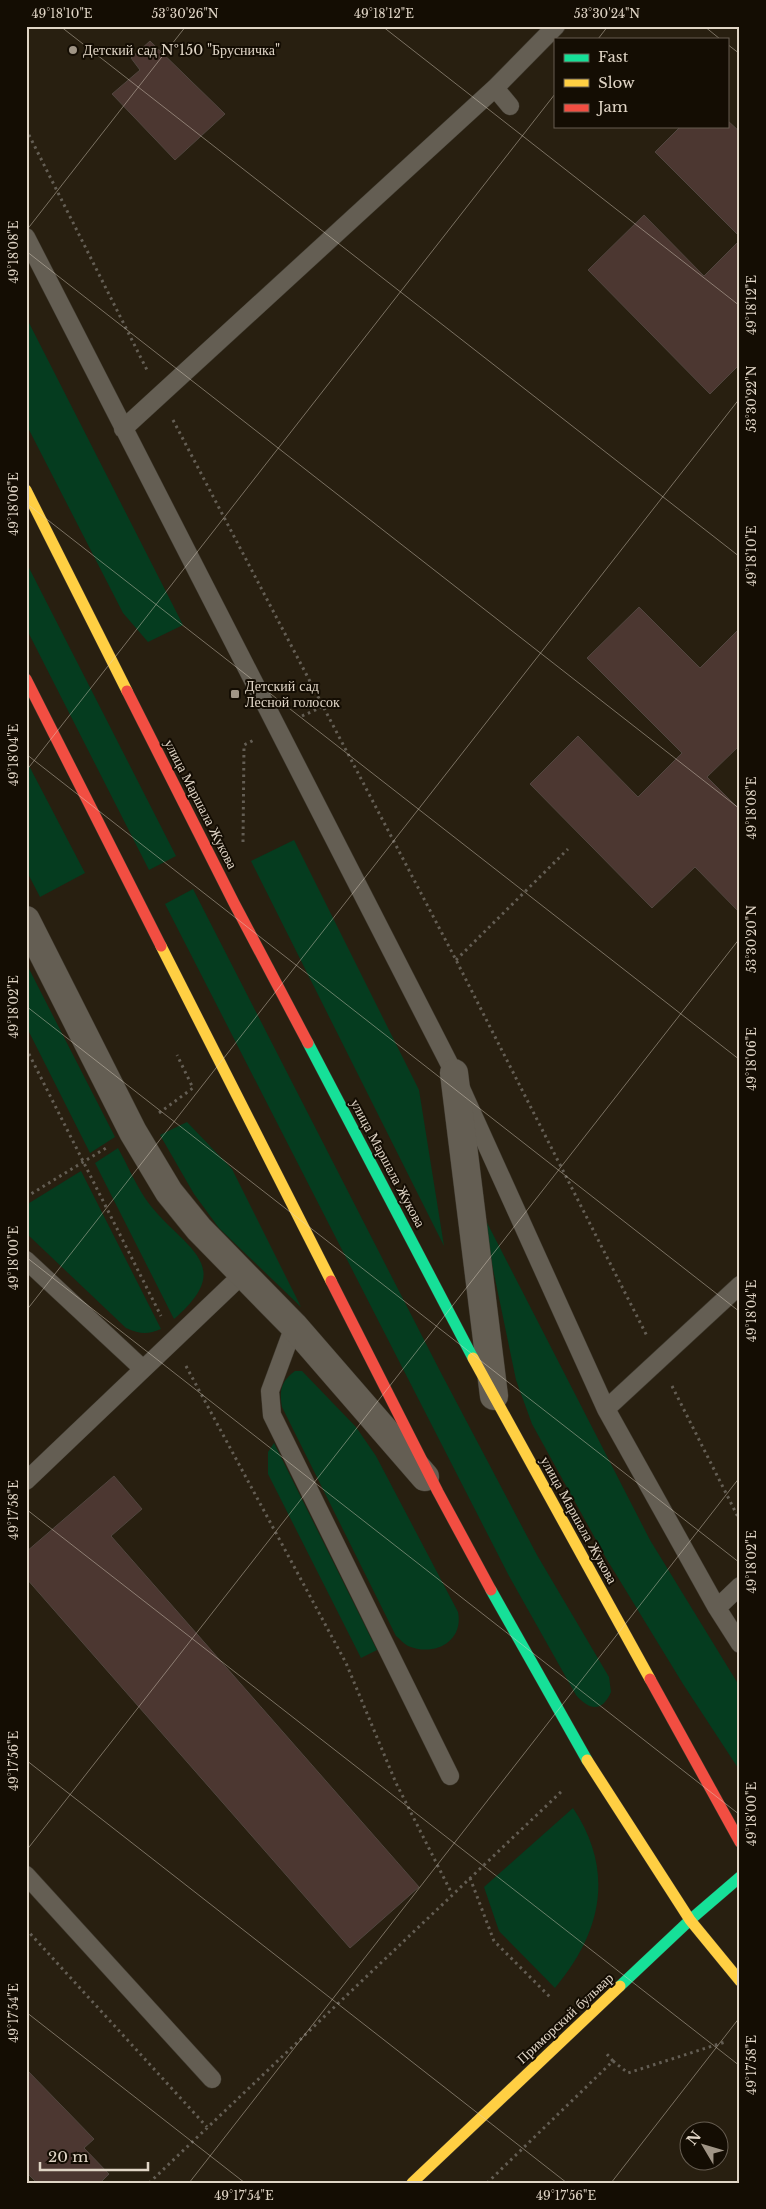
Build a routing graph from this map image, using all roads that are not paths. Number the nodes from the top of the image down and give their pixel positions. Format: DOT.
graph roads {
  1 [pos="556,26"];
  2 [pos="495,88"];
  3 [pos="510,106"];
  4 [pos="26,237"];
  5 [pos="123,429"];
  6 [pos="26,490"];
  7 [pos="26,679"];
  8 [pos="26,920"];
  9 [pos="454,1073"];
  10 [pos="26,1260"];
  11 [pos="243,1274"];
  12 [pos="740,1285"];
  13 [pos="294,1326"];
  14 [pos="143,1369"];
  15 [pos="494,1397"];
  16 [pos="606,1409"];
  17 [pos="26,1481"];
  18 [pos="438,1492"];
  19 [pos="740,1586"];
  20 [pos="717,1608"];
  21 [pos="740,1644"];
  22 [pos="450,1776"];
  23 [pos="740,1842"];
  24 [pos="26,1875"];
  25 [pos="740,1877"];
  26 [pos="690,1920"];
  27 [pos="740,1981"];
  28 [pos="212,2079"];
  29 [pos="412,2183"];
  1 -- 2 [label="lane"];
  2 -- 3 [label="lane"];
  2 -- 5 [label="lane"];
  4 -- 5 [label="lane"];
  5 -- 9 [label="lane"];
  6 -- 15 [label="main road, улица Маршала Жукова"];
  7 -- 18 [label="main road"];
  8 -- 11 [label="street"];
  9 -- 15 [label="street"];
  9 -- 16 [label="lane"];
  10 -- 14 [label="lane"];
  11 -- 13 [label="street"];
  11 -- 14 [label="lane"];
  12 -- 16 [label="lane"];
  13 -- 18 [label="street"];
  13 -- 22 [label="lane"];
  14 -- 17 [label="lane"];
  15 -- 23 [label="main road, улица Маршала Жукова"];
  16 -- 20 [label="lane"];
  18 -- 26 [label="main road"];
  19 -- 20 [label="lane"];
  20 -- 21 [label="lane"];
  24 -- 28 [label="lane"];
  25 -- 26 [label="main road, Приморский бульвар"];
  26 -- 27 [label="main road"];
  26 -- 29 [label="main road, Приморский бульвар"];
}
